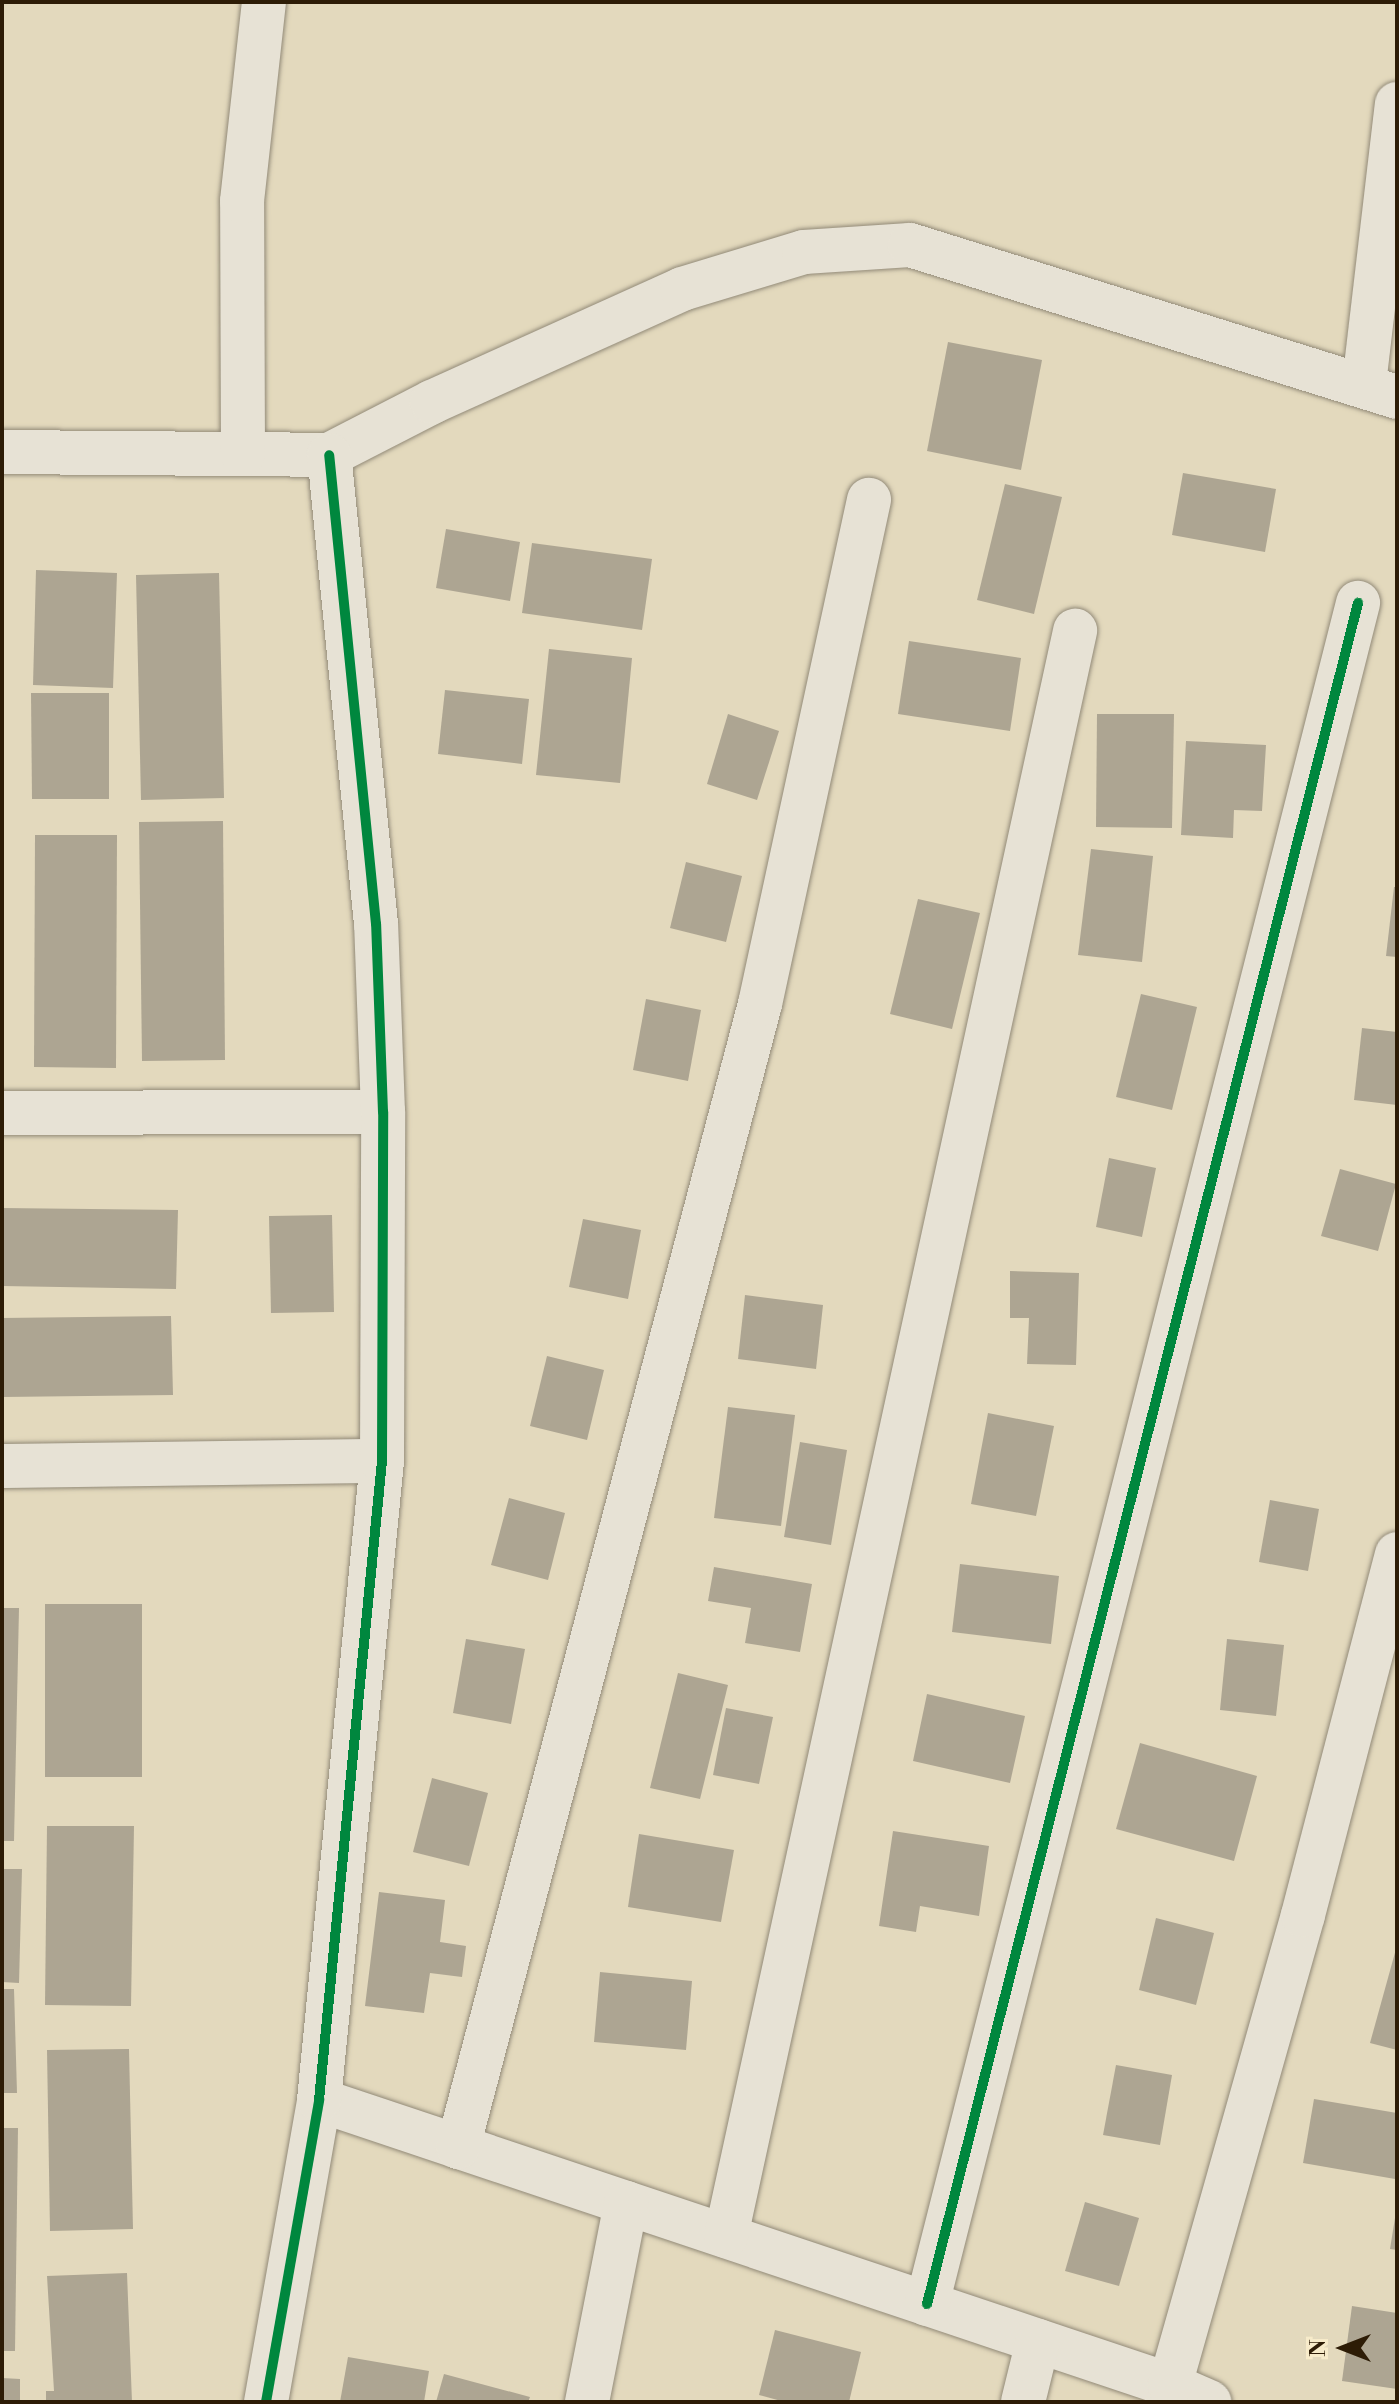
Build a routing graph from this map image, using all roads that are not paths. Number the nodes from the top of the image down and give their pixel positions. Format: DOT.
graph roads {
  1 [pos="264,2"];
  2 [pos="1397,104"];
  3 [pos="1380,391"];
  4 [pos="2,452"];
  5 [pos="243,454"];
  6 [pos="329,455"];
  7 [pos="869,500"];
  8 [pos="1358,603"];
  9 [pos="1075,631"];
  10 [pos="383,1112"];
  11 [pos="2,1113"];
  12 [pos="382,1461"];
  13 [pos="2,1466"];
  14 [pos="1397,1554"];
  15 [pos="319,2100"];
  16 [pos="458,2147"];
  17 [pos="626,2203"];
  18 [pos="726,2236"];
  19 [pos="927,2304"];
  20 [pos="1038,2341"];
  21 [pos="1170,2385"];
  22 [pos="266,2402"];
  23 [pos="587,2402"];
  24 [pos="1023,2402"];
  25 [pos="1209,2402"];
  1 -- 5 [label="street"];
  2 -- 3 [label="street"];
  3 -- 6 [label="street"];
  4 -- 5 [label="street"];
  5 -- 6 [label="street"];
  6 -- 10 [label="street"];
  7 -- 16 [label="street"];
  8 -- 19 [label="street"];
  9 -- 18 [label="street"];
  10 -- 11 [label="street"];
  10 -- 12 [label="street"];
  12 -- 13 [label="street"];
  12 -- 15 [label="street"];
  14 -- 21 [label="street"];
  15 -- 16 [label="street"];
  15 -- 22 [label="street"];
  16 -- 17 [label="street"];
  17 -- 18 [label="street"];
  17 -- 23 [label="street"];
  18 -- 19 [label="street"];
  19 -- 20 [label="street"];
  20 -- 21 [label="street"];
  20 -- 24 [label="street"];
  21 -- 25 [label="street"];
}
